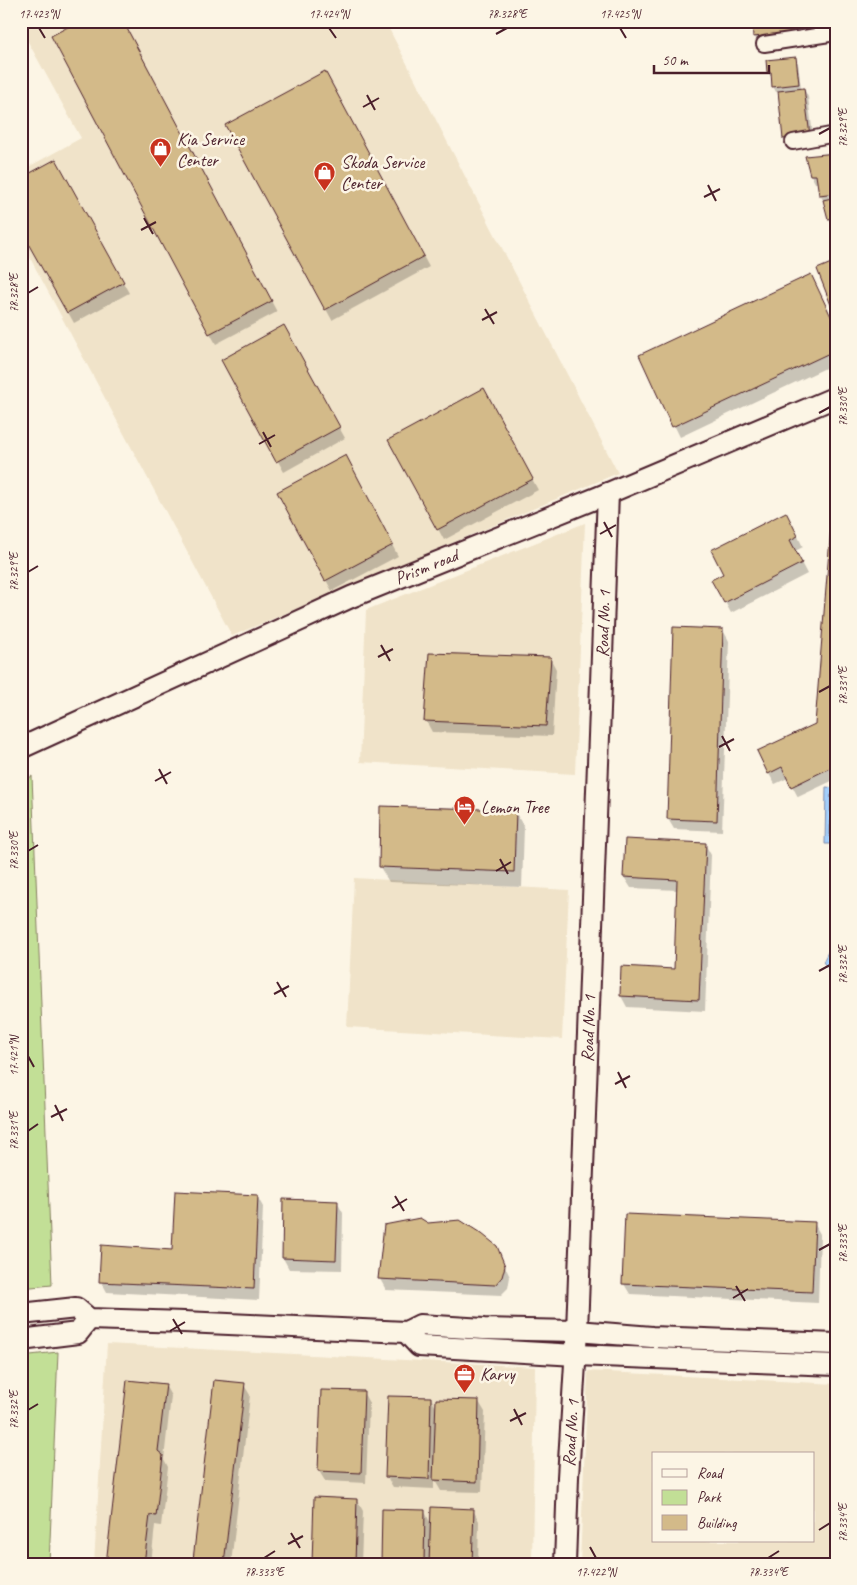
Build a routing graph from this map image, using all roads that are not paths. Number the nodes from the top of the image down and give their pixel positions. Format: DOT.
graph roads {
  1 [pos="836,33"];
  2 [pos="764,44"];
  3 [pos="836,134"];
  4 [pos="793,142"];
  5 [pos="836,397"];
  6 [pos="608,493"];
  7 [pos="21,748"];
  8 [pos="21,1314"];
  9 [pos="89,1319"];
  10 [pos="577,1331"];
  11 [pos="406,1332"];
  12 [pos="21,1340"];
  13 [pos="836,1344"];
  14 [pos="576,1355"];
  15 [pos="836,1365"];
  16 [pos="565,1564"];
  1 -- 2 [label="street"];
  3 -- 4 [label="street"];
  5 -- 6 [label="street, Prism road"];
  6 -- 7 [label="street, Prism road"];
  6 -- 10 [label="street, Road No. 1"];
  8 -- 9 [label="street"];
  9 -- 11 [label="street"];
  9 -- 12 [label="street"];
  10 -- 11 [label="street"];
  10 -- 13 [label="street"];
  10 -- 14 [label="street, Road No. 1"];
  11 -- 14 [label="street"];
  14 -- 15 [label="street"];
  14 -- 16 [label="street, Road No. 1"];
}
